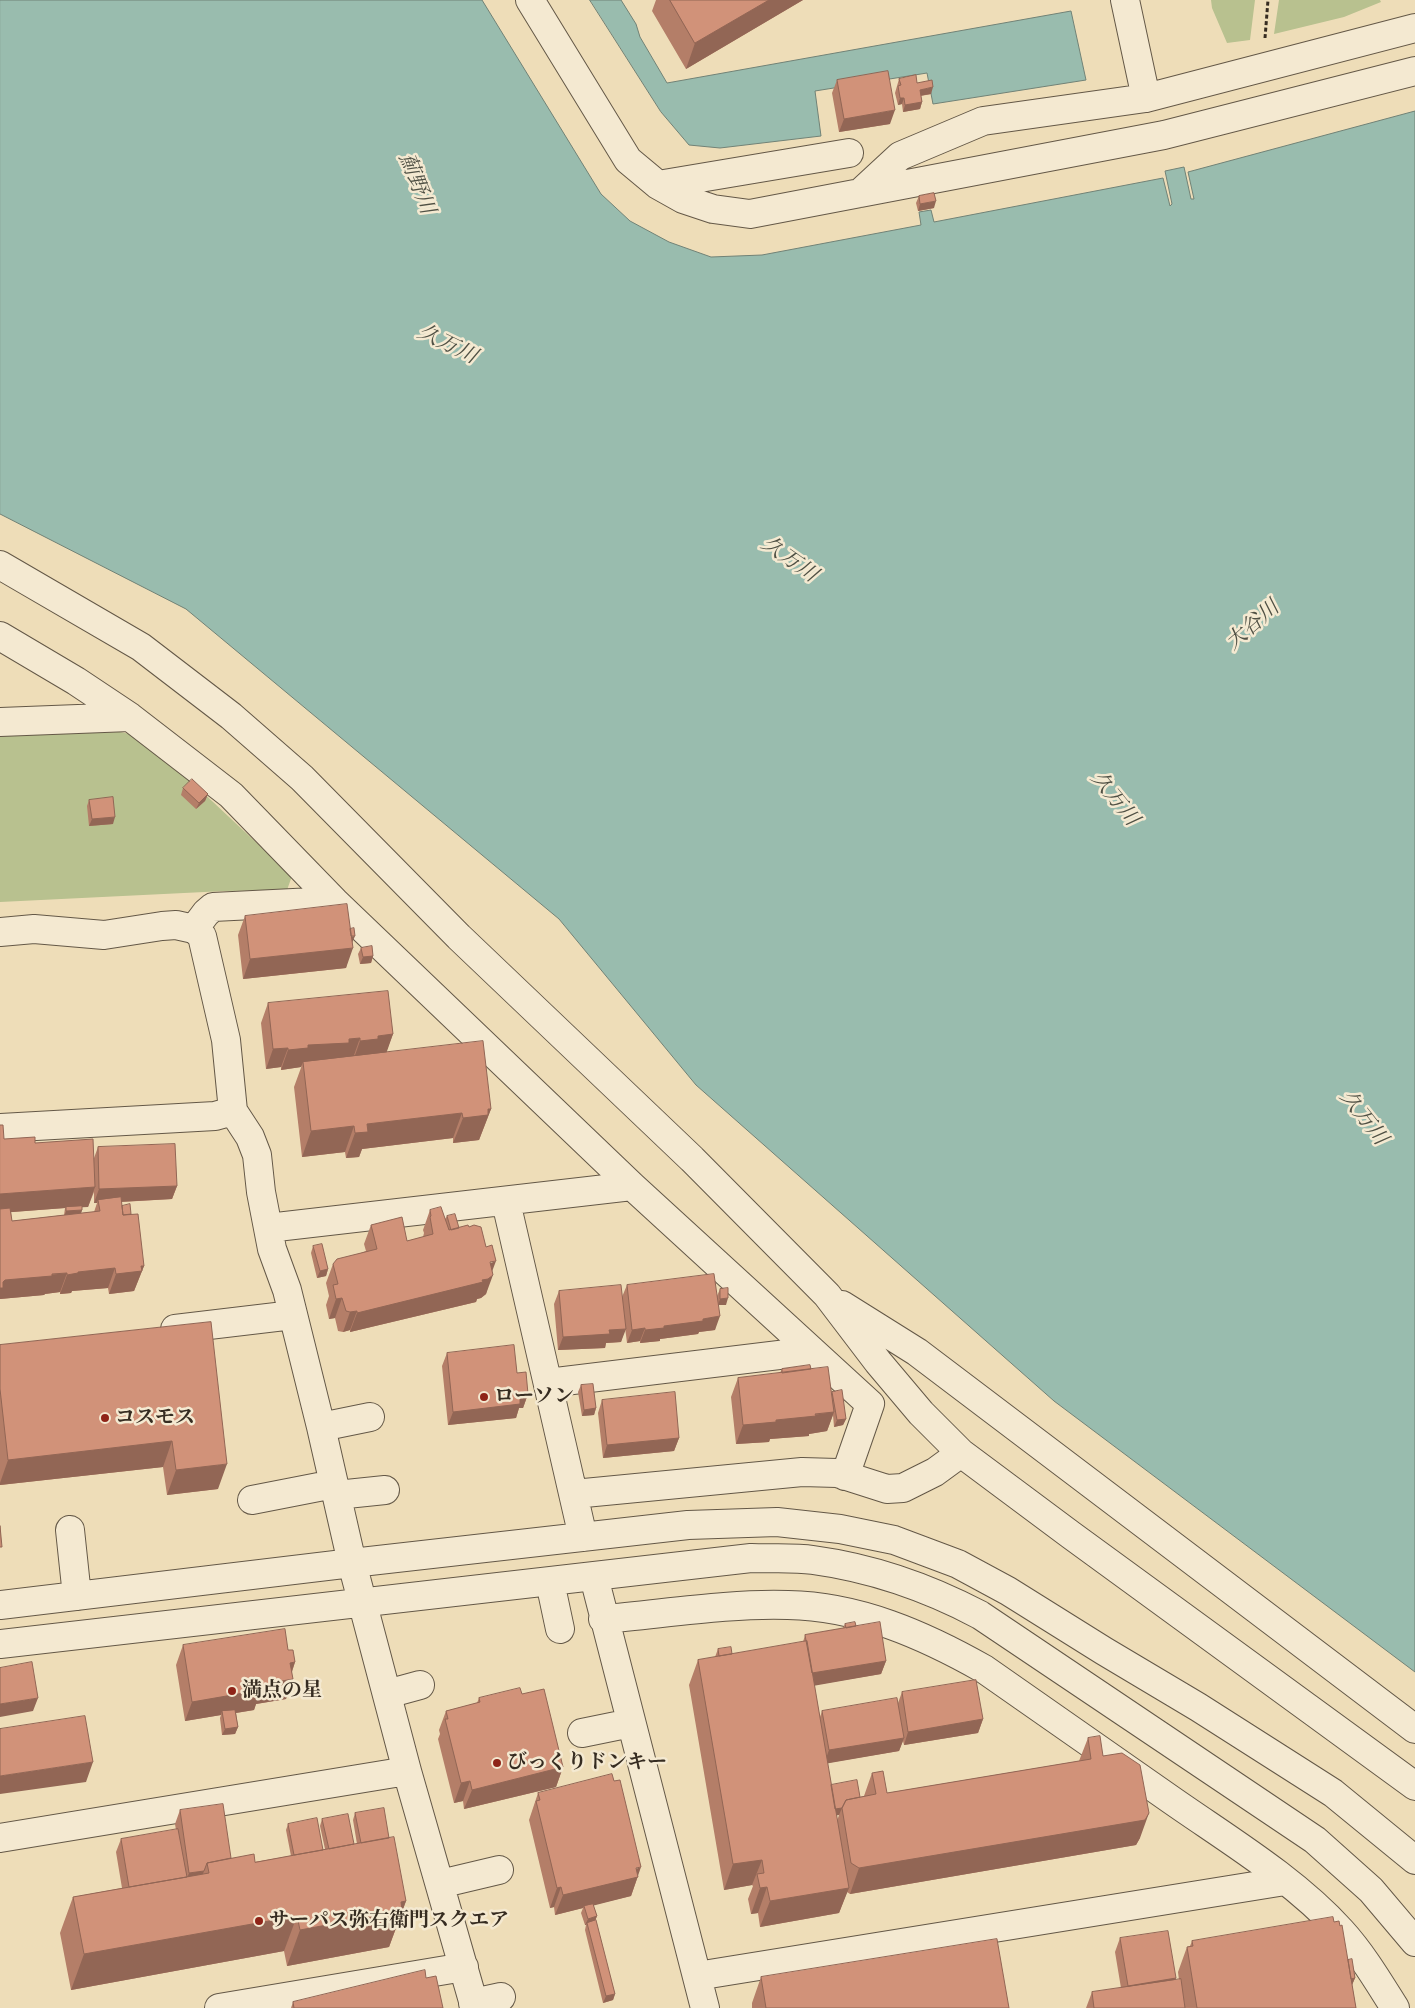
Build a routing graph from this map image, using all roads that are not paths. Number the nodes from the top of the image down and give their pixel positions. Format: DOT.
graph roads {
  1 [pos="530,0"];
  2 [pos="1125,0"];
  3 [pos="1415,28"];
  4 [pos="1415,71"];
  5 [pos="1146,98"];
  6 [pos="849,153"];
  7 [pos="658,185"];
  8 [pos="860,193"];
  9 [pos="0,565"];
  10 [pos="0,636"];
  11 [pos="130,717"];
  12 [pos="0,722"];
  13 [pos="334,901"];
  14 [pos="194,929"];
  15 [pos="0,932"];
  16 [pos="233,1111"];
  17 [pos="0,1128"];
  18 [pos="632,1186"];
  19 [pos="506,1202"];
  20 [pos="268,1228"];
  21 [pos="827,1295"];
  22 [pos="293,1315"];
  23 [pos="148,1332"];
  24 [pos="812,1351"];
  25 [pos="548,1383"];
  26 [pos="370,1417"];
  27 [pos="321,1427"];
  28 [pos="961,1453"];
  29 [pos="845,1476"];
  30 [pos="562,1480"];
  31 [pos="335,1489"];
  32 [pos="385,1490"];
  33 [pos="252,1500"];
  34 [pos="70,1530"];
  35 [pos="584,1537"];
  36 [pos="352,1563"];
  37 [pos="594,1577"];
  38 [pos="550,1582"];
  39 [pos="77,1596"];
  40 [pos="363,1602"];
  41 [pos="0,1605"];
  42 [pos="603,1619"];
  43 [pos="560,1629"];
  44 [pos="0,1644"];
  45 [pos="420,1685"];
  46 [pos="387,1694"];
  47 [pos="631,1723"];
  48 [pos="1415,1729"];
  49 [pos="582,1733"];
  50 [pos="407,1771"];
  51 [pos="1415,1786"];
  52 [pos="0,1838"];
  53 [pos="1415,1860"];
  54 [pos="498,1870"];
  55 [pos="1285,1881"];
  56 [pos="440,1884"];
  57 [pos="1415,1942"];
  58 [pos="464,1967"];
  59 [pos="697,1976"];
  60 [pos="501,1997"];
  61 [pos="474,2005"];
  62 [pos="223,2008"];
  63 [pos="705,2008"];
  64 [pos="1395,2008"];
  1 -- 7 [label="street"];
  2 -- 5 [label="street"];
  3 -- 5 [label="street"];
  4 -- 8 [label="street"];
  5 -- 8 [label="street"];
  6 -- 7 [label="street"];
  7 -- 8 [label="street"];
  9 -- 21 [label="street"];
  10 -- 11 [label="street"];
  11 -- 12 [label="street"];
  11 -- 13 [label="street"];
  13 -- 14 [label="street"];
  13 -- 18 [label="street"];
  14 -- 15 [label="street"];
  14 -- 16 [label="street"];
  16 -- 17 [label="street"];
  16 -- 20 [label="street"];
  18 -- 19 [label="street"];
  18 -- 24 [label="street"];
  19 -- 20 [label="street"];
  19 -- 25 [label="street"];
  20 -- 22 [label="street"];
  21 -- 28 [label="street"];
  21 -- 48 [label="street"];
  22 -- 23 [label="street"];
  22 -- 27 [label="street"];
  24 -- 25 [label="street"];
  24 -- 29 [label="street"];
  25 -- 30 [label="street"];
  26 -- 27 [label="street"];
  27 -- 31 [label="street"];
  28 -- 29 [label="street"];
  28 -- 51 [label="street"];
  29 -- 30 [label="street"];
  30 -- 35 [label="street"];
  31 -- 32 [label="street"];
  31 -- 33 [label="street"];
  31 -- 36 [label="street"];
  34 -- 39 [label="street"];
  35 -- 36 [label="street"];
  35 -- 53 [label="street"];
  36 -- 39 [label="street"];
  36 -- 40 [label="street"];
  37 -- 38 [label="street"];
  37 -- 42 [label="street"];
  37 -- 57 [label="street"];
  38 -- 40 [label="street"];
  38 -- 43 [label="street"];
  39 -- 41 [label="street"];
  40 -- 44 [label="street"];
  40 -- 46 [label="street"];
  42 -- 47 [label="street"];
  42 -- 55 [label="street"];
  45 -- 46 [label="street"];
  46 -- 50 [label="street"];
  47 -- 49 [label="street"];
  47 -- 59 [label="street"];
  50 -- 52 [label="street"];
  50 -- 56 [label="street"];
  54 -- 56 [label="street"];
  55 -- 59 [label="street"];
  55 -- 64 [label="street"];
  56 -- 58 [label="street"];
  58 -- 61 [label="street"];
  58 -- 62 [label="street"];
  59 -- 63 [label="street"];
  60 -- 61 [label="street"];
}
